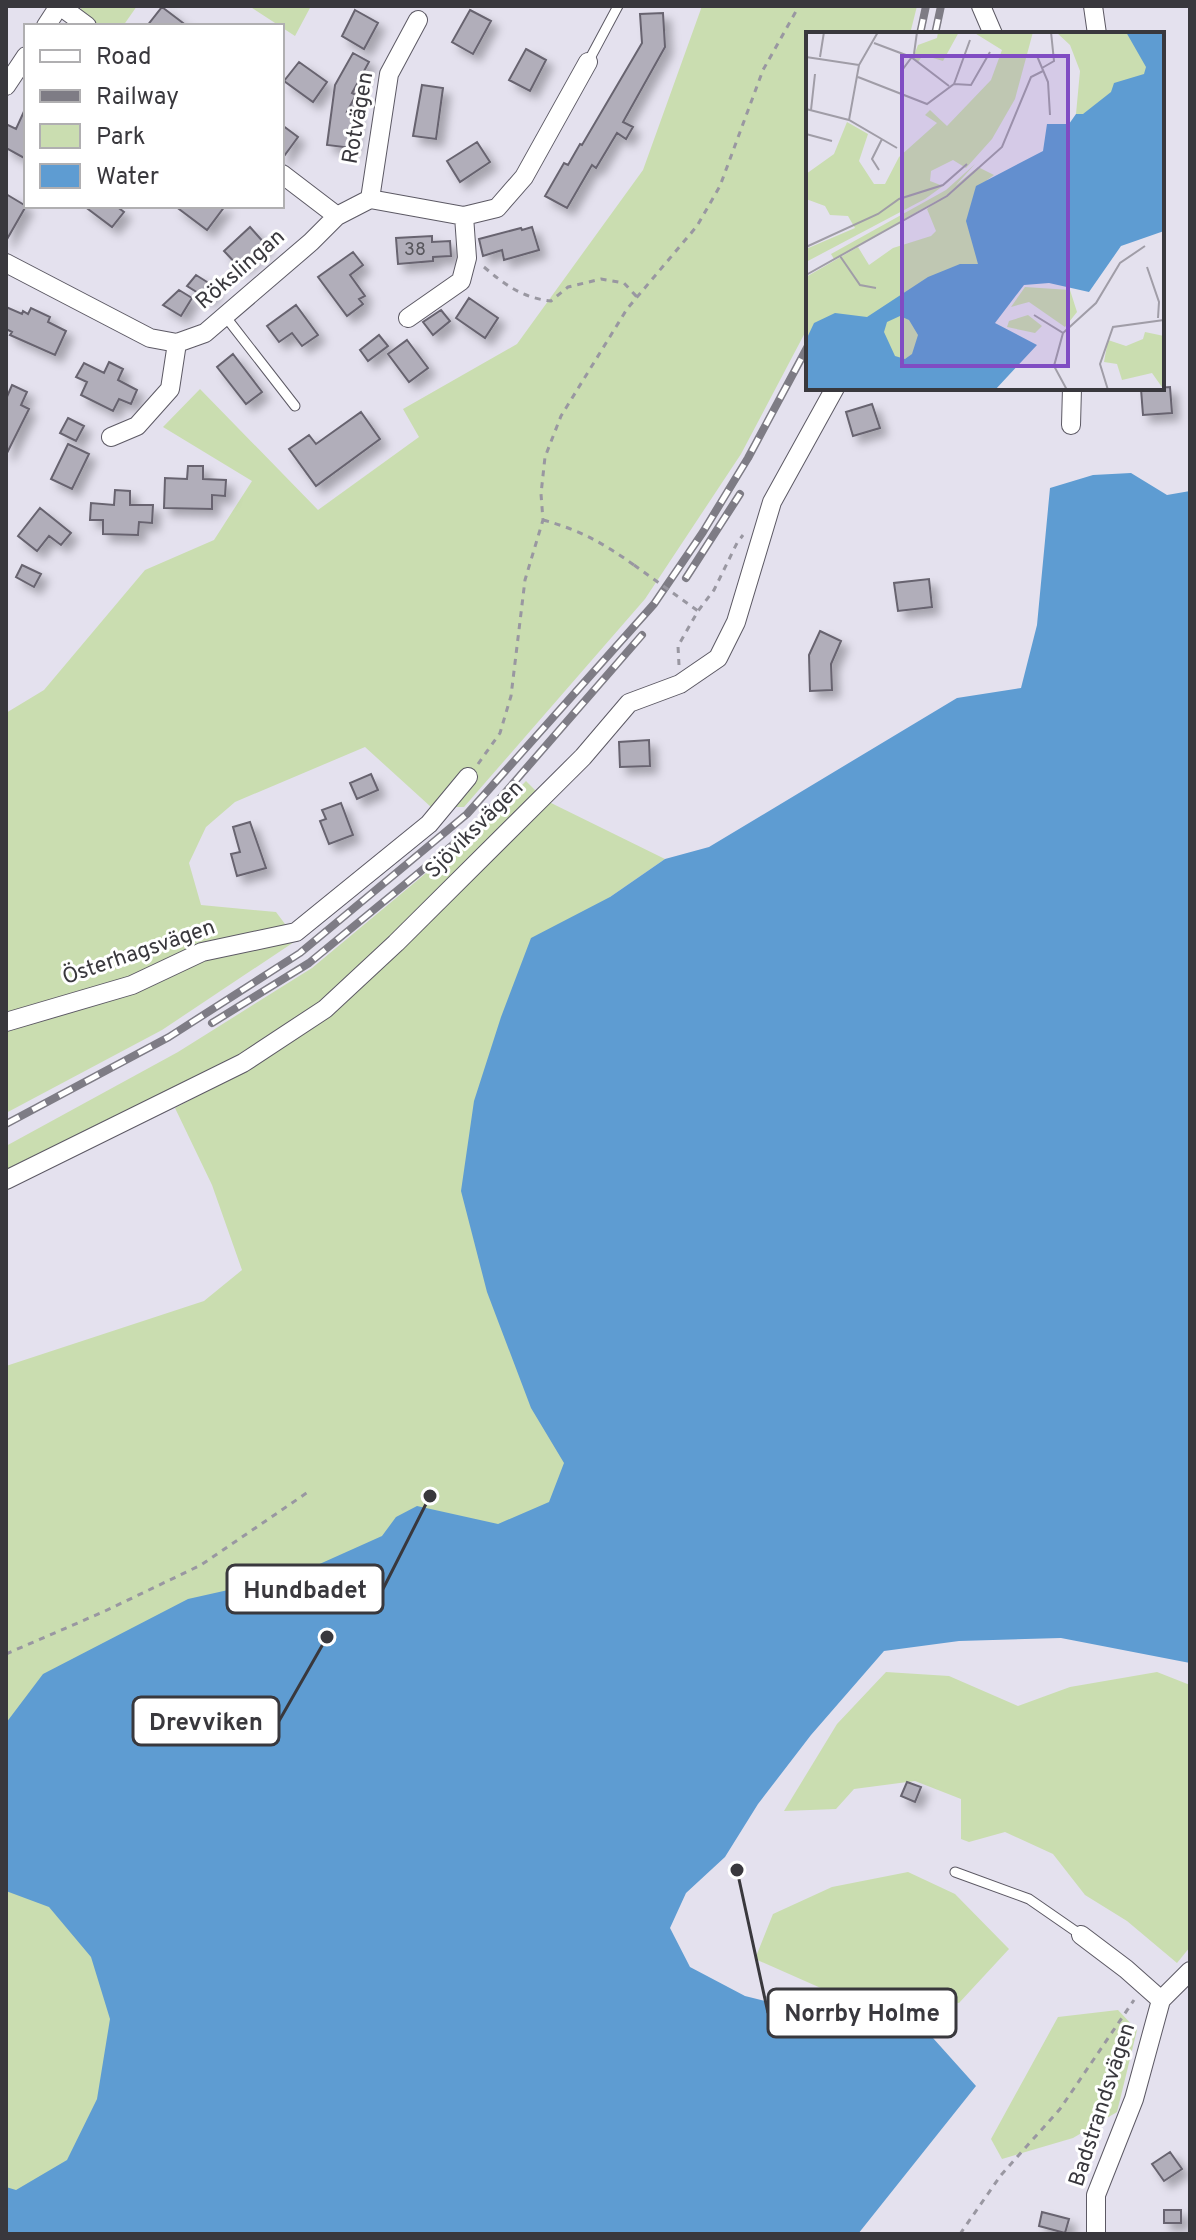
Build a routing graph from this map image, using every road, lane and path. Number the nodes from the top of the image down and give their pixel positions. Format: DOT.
graph roads {
  1 [pos="60,6"];
  2 [pos="618,6"];
  3 [pos="799,6"];
  4 [pos="981,6"];
  5 [pos="1093,6"];
  6 [pos="422,13"];
  7 [pos="47,24"];
  8 [pos="84,24"];
  9 [pos="992,32"];
  10 [pos="1097,32"];
  11 [pos="24,59"];
  12 [pos="588,62"];
  13 [pos="6,86"];
  14 [pos="284,176"];
  15 [pos="370,199"];
  16 [pos="337,216"];
  17 [pos="464,216"];
  18 [pos="467,258"];
  19 [pos="7,266"];
  20 [pos="637,297"];
  21 [pos="225,316"];
  22 [pos="408,318"];
  23 [pos="177,343"];
  24 [pos="834,390"];
  25 [pos="1072,390"];
  26 [pos="295,406"];
  27 [pos="1071,425"];
  28 [pos="111,437"];
  29 [pos="543,520"];
  30 [pos="745,532"];
  31 [pos="698,611"];
  32 [pos="680,684"];
  33 [pos="468,777"];
  34 [pos="6,1022"];
  35 [pos="6,1180"];
  36 [pos="311,1490"];
  37 [pos="6,1654"];
  38 [pos="955,1872"];
  39 [pos="1081,1935"];
  40 [pos="1190,1971"];
  41 [pos="1144,1985"];
  42 [pos="1161,2000"];
  43 [pos="960,2234"];
  44 [pos="1096,2234"];
  1 -- 7 [label="street"];
  1 -- 8 [label="street"];
  2 -- 12 [label="lane"];
  3 -- 20 [label="path"];
  4 -- 9 [label="street"];
  5 -- 10 [label="street"];
  6 -- 15 [label="street, Rotvägen"];
  11 -- 13 [label="street"];
  12 -- 17 [label="street"];
  14 -- 16 [label="street"];
  15 -- 16 [label="street, Rökslingan"];
  15 -- 17 [label="street"];
  16 -- 21 [label="street, Rökslingan"];
  17 -- 18 [label="street"];
  18 -- 20 [label="path"];
  18 -- 22 [label="street"];
  19 -- 23 [label="street"];
  20 -- 29 [label="path"];
  21 -- 23 [label="street, Rökslingan"];
  21 -- 26 [label="lane"];
  23 -- 28 [label="street"];
  24 -- 32 [label="street, Sjöviksvägen"];
  25 -- 27 [label="street"];
  29 -- 31 [label="path, bridge"];
  29 -- 33 [label="path"];
  30 -- 31 [label="path"];
  31 -- 32 [label="path"];
  32 -- 35 [label="street, Sjöviksvägen"];
  33 -- 34 [label="street, Österhagsvägen"];
  36 -- 37 [label="path"];
  38 -- 39 [label="lane"];
  39 -- 41 [label="street"];
  40 -- 42 [label="street"];
  41 -- 42 [label="street"];
  41 -- 43 [label="path"];
  42 -- 44 [label="street, Badstrandsvägen"];
}
